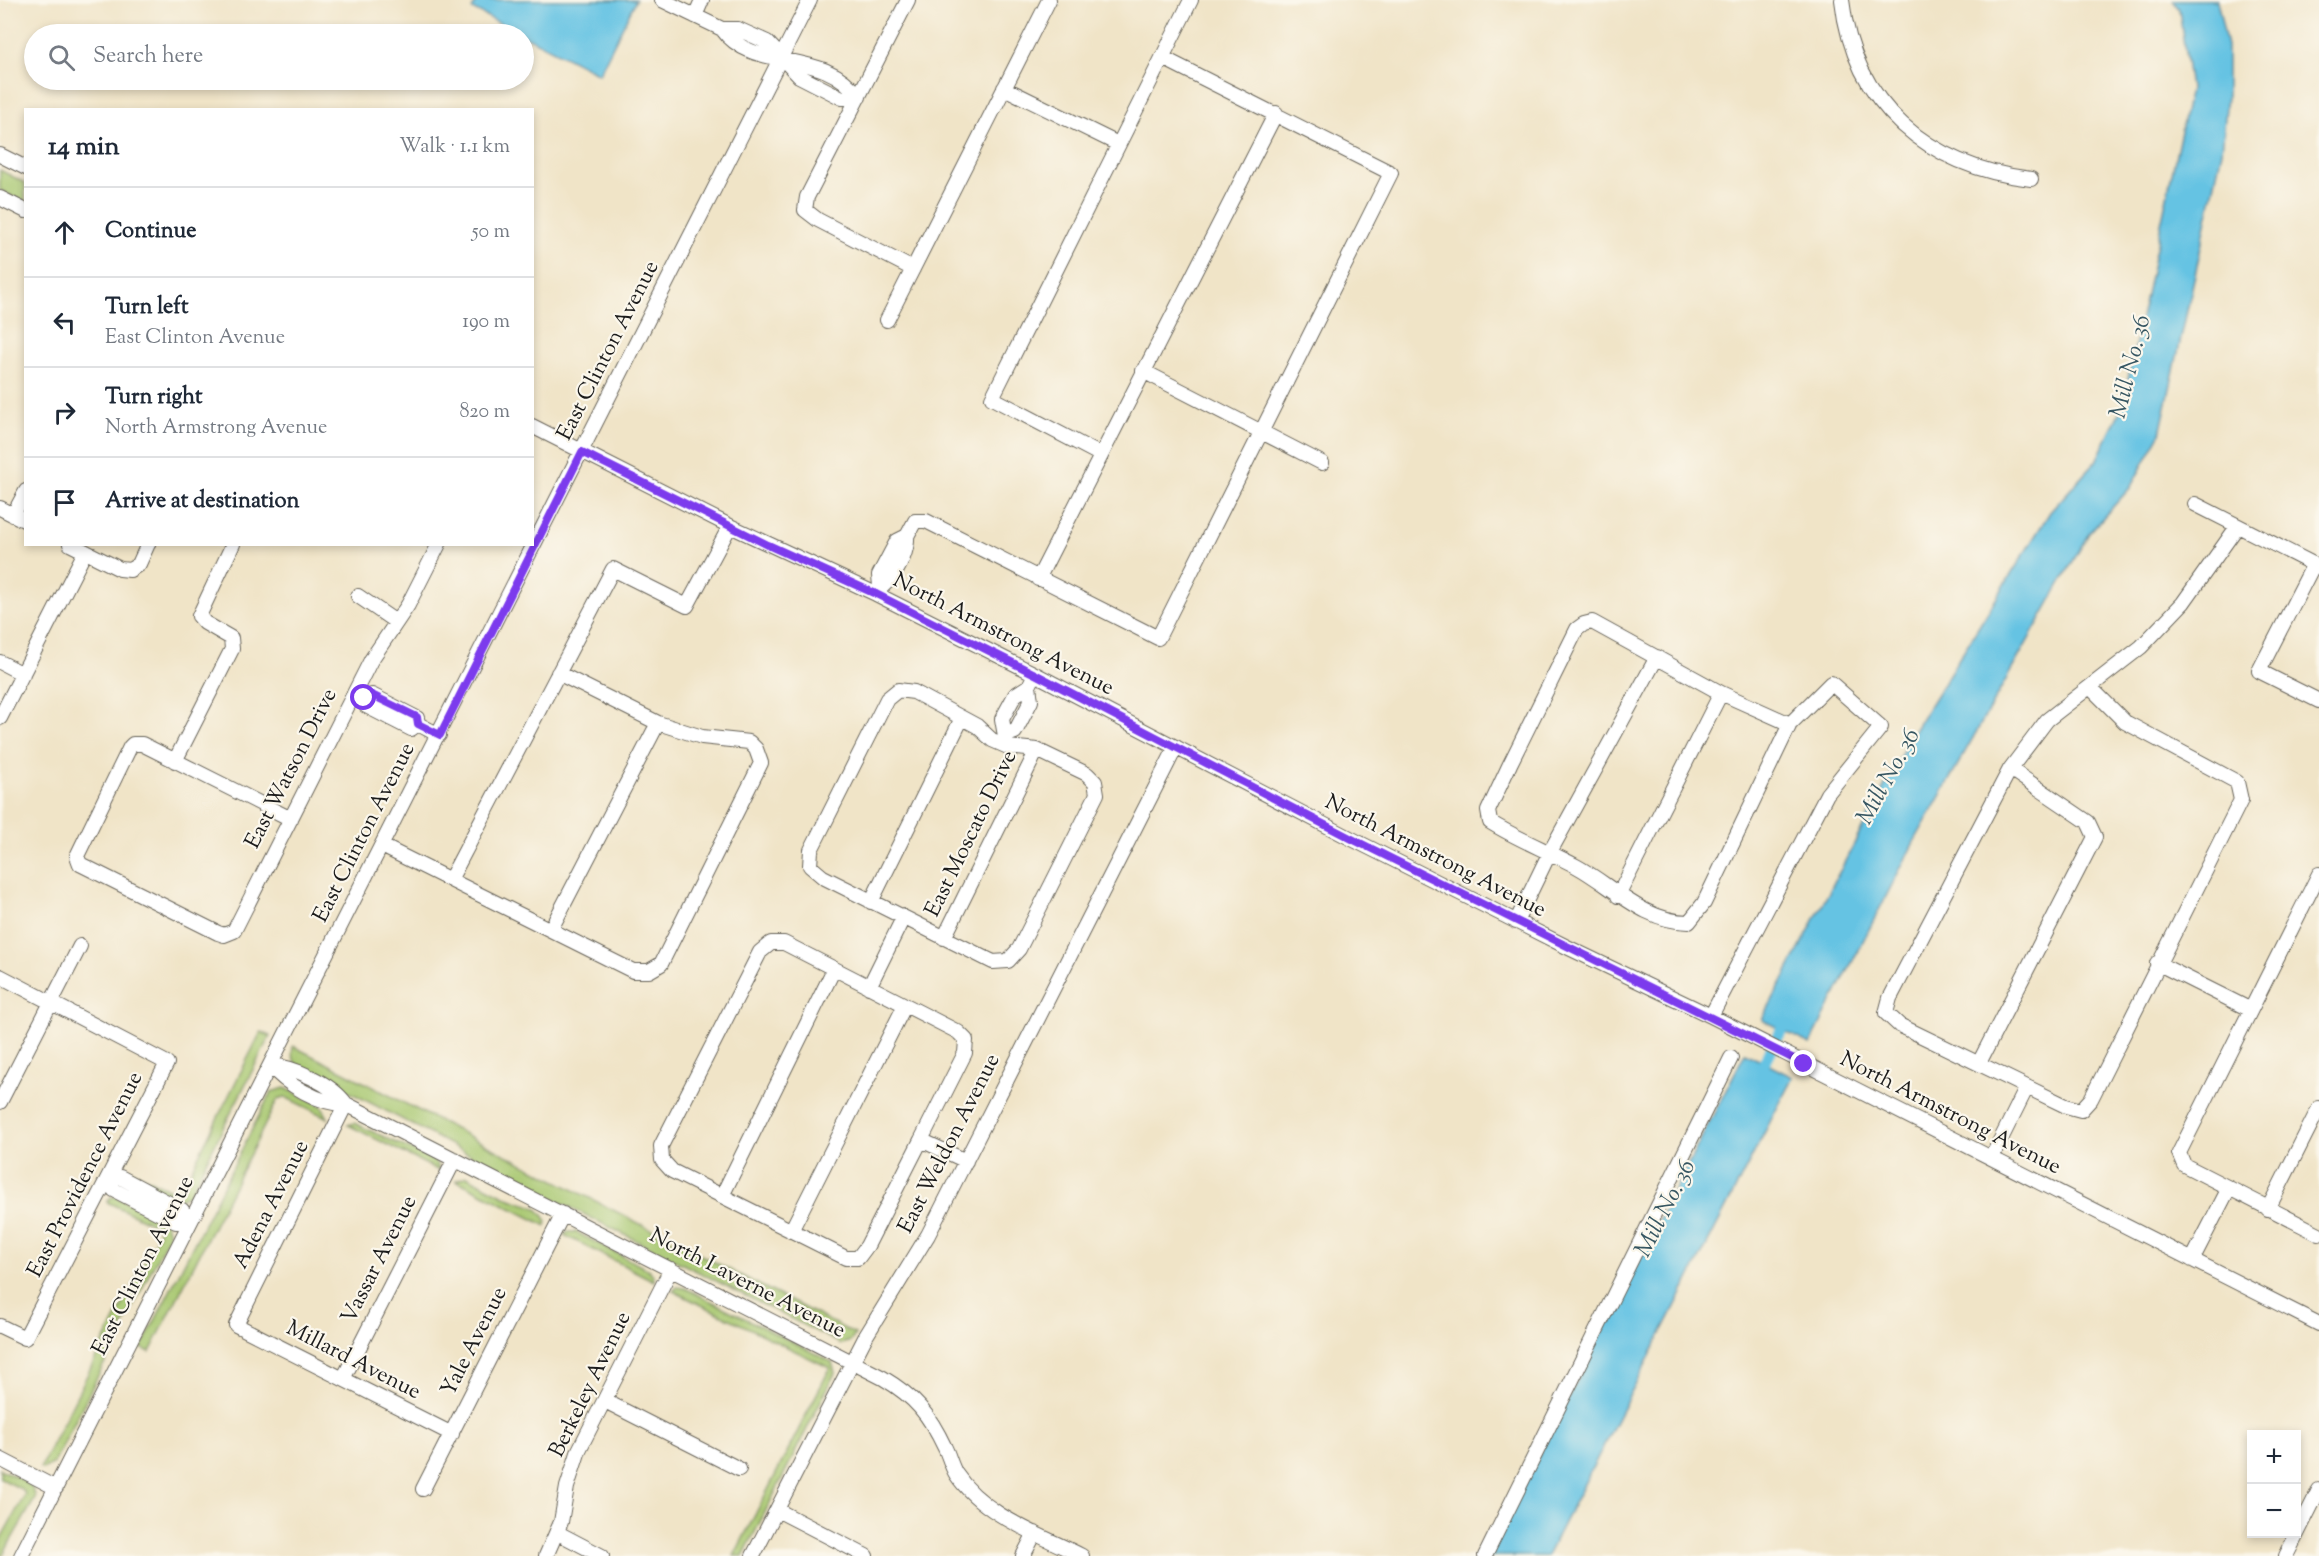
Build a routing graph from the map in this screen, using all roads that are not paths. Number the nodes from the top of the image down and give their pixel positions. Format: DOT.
graph roads {
  1 [pos="662,0"];
  2 [pos="702,0"];
  3 [pos="810,0"];
  4 [pos="908,0"];
  5 [pos="1048,0"];
  6 [pos="1191,0"];
  7 [pos="1842,0"];
  8 [pos="695,16"];
  9 [pos="781,58"];
  10 [pos="1163,58"];
  11 [pos="1004,88"];
  12 [pos="859,97"];
  13 [pos="1276,113"];
  14 [pos="1118,144"];
  15 [pos="0,155"];
  16 [pos="24,167"];
  17 [pos="2031,179"];
  18 [pos="0,198"];
  19 [pos="24,210"];
  20 [pos="913,268"];
  21 [pos="887,320"];
  22 [pos="1143,371"];
  23 [pos="534,427"];
  24 [pos="1262,431"];
  25 [pos="582,452"];
  26 [pos="1101,455"];
  27 [pos="1322,463"];
  28 [pos="24,499"];
  29 [pos="2195,504"];
  30 [pos="0,508"];
  31 [pos="19,518"];
  32 [pos="730,526"];
  33 [pos="2237,527"];
  34 [pos="74,546"];
  35 [pos="147,546"];
  36 [pos="233,546"];
  37 [pos="438,546"];
  38 [pos="86,552"];
  39 [pos="2316,566"];
  40 [pos="1038,579"];
  41 [pos="878,590"];
  42 [pos="358,596"];
  43 [pos="396,622"];
  44 [pos="1657,657"];
  45 [pos="0,663"];
  46 [pos="558,673"];
  47 [pos="23,674"];
  48 [pos="1032,680"];
  49 [pos="2090,687"];
  50 [pos="1721,693"];
  51 [pos="359,696"];
  52 [pos="2319,700"];
  53 [pos="1006,713"];
  54 [pos="0,718"];
  55 [pos="962,718"];
  56 [pos="1021,721"];
  57 [pos="658,723"];
  58 [pos="1790,724"];
  59 [pos="440,735"];
  60 [pos="1003,740"];
  61 [pos="1176,747"];
  62 [pos="1037,750"];
  63 [pos="175,760"];
  64 [pos="2010,769"];
  65 [pos="291,819"];
  66 [pos="382,846"];
  67 [pos="1550,852"];
  68 [pos="2319,874"];
  69 [pos="451,878"];
  70 [pos="1618,896"];
  71 [pos="871,902"];
  72 [pos="903,918"];
  73 [pos="1516,922"];
  74 [pos="551,929"];
  75 [pos="944,938"];
  76 [pos="80,946"];
  77 [pos="2157,963"];
  78 [pos="834,969"];
  79 [pos="0,976"];
  80 [pos="869,987"];
  81 [pos="51,1003"];
  82 [pos="904,1005"];
  83 [pos="2249,1009"];
  84 [pos="1711,1016"];
  85 [pos="1731,1058"];
  86 [pos="1979,1063"];
  87 [pos="270,1065"];
  88 [pos="2027,1087"];
  89 [pos="0,1102"];
  90 [pos="346,1104"];
  91 [pos="2319,1108"];
  92 [pos="921,1140"];
  93 [pos="1992,1157"];
  94 [pos="455,1159"];
  95 [pos="966,1161"];
  96 [pos="108,1179"];
  97 [pos="2229,1188"];
  98 [pos="722,1196"];
  99 [pos="2268,1209"];
  100 [pos="563,1214"];
  101 [pos="190,1221"];
  102 [pos="791,1231"];
  103 [pos="2319,1234"];
  104 [pos="2192,1260"];
  105 [pos="671,1269"];
  106 [pos="2319,1324"];
  107 [pos="236,1325"];
  108 [pos="0,1326"];
  109 [pos="853,1361"];
  110 [pos="343,1379"];
  111 [pos="605,1401"];
  112 [pos="452,1434"];
  113 [pos="0,1459"];
  114 [pos="739,1469"];
  115 [pos="56,1488"];
  116 [pos="423,1489"];
  117 [pos="2319,1490"];
  118 [pos="777,1510"];
  119 [pos="558,1533"];
  120 [pos="1035,1533"];
  121 [pos="21,1556"];
  122 [pos="546,1556"];
  123 [pos="602,1556"];
  124 [pos="753,1556"];
  125 [pos="866,1556"];
  126 [pos="1023,1556"];
  127 [pos="1082,1556"];
  128 [pos="1485,1556"];
  129 [pos="2286,1556"];
  1 -- 8 [label="street"];
  2 -- 8 [label="street"];
  3 -- 9 [label="street, East Clinton Avenue"];
  4 -- 12 [label="street"];
  5 -- 11 [label="street"];
  6 -- 10 [label="street"];
  7 -- 17 [label="street"];
  8 -- 9 [label="street"];
  9 -- 12 [label="street"];
  9 -- 25 [label="street, East Clinton Avenue"];
  10 -- 13 [label="street"];
  10 -- 14 [label="street"];
  11 -- 14 [label="street"];
  11 -- 20 [label="street"];
  12 -- 20 [label="street"];
  13 -- 22 [label="street"];
  13 -- 24 [label="street"];
  14 -- 26 [label="street"];
  15 -- 16 [label="street"];
  18 -- 19 [label="street"];
  20 -- 21 [label="street"];
  22 -- 24 [label="street"];
  22 -- 26 [label="street"];
  23 -- 25 [label="street, North Armstrong Avenue"];
  24 -- 27 [label="street"];
  24 -- 40 [label="street"];
  25 -- 32 [label="street, North Armstrong Avenue"];
  25 -- 59 [label="street, East Clinton Avenue"];
  26 -- 40 [label="street"];
  28 -- 31 [label="street"];
  29 -- 33 [label="street"];
  30 -- 31 [label="street"];
  32 -- 41 [label="street, North Armstrong Avenue"];
  32 -- 46 [label="street"];
  33 -- 39 [label="street"];
  33 -- 49 [label="street"];
  34 -- 38 [label="street"];
  35 -- 38 [label="street"];
  36 -- 63 [label="street"];
  37 -- 43 [label="street, East Watson Drive"];
  38 -- 47 [label="street"];
  39 -- 52 [label="street"];
  40 -- 41 [label="street"];
  41 -- 48 [label="street, North Armstrong Avenue"];
  42 -- 43 [label="street"];
  43 -- 51 [label="street, East Watson Drive"];
  44 -- 50 [label="street"];
  44 -- 67 [label="street"];
  44 -- 67 [label="street"];
  45 -- 47 [label="street"];
  46 -- 57 [label="street"];
  46 -- 69 [label="street"];
  47 -- 54 [label="street"];
  48 -- 53 [label="street"];
  48 -- 56 [label="street"];
  48 -- 61 [label="street, North Armstrong Avenue"];
  49 -- 64 [label="street"];
  49 -- 77 [label="street"];
  50 -- 58 [label="street"];
  50 -- 70 [label="street"];
  51 -- 59 [label="street"];
  51 -- 65 [label="street, East Watson Drive"];
  53 -- 56 [label="street"];
  53 -- 60 [label="street"];
  55 -- 60 [label="street"];
  55 -- 71 [label="street"];
  55 -- 71 [label="street"];
  56 -- 60 [label="street"];
  57 -- 74 [label="street"];
  57 -- 74 [label="street"];
  58 -- 70 [label="street"];
  58 -- 84 [label="street"];
  59 -- 66 [label="street, East Clinton Avenue"];
  60 -- 62 [label="street"];
  61 -- 73 [label="street, North Armstrong Avenue"];
  61 -- 95 [label="street, East Weldon Avenue"];
  62 -- 75 [label="street, East Moscato Drive"];
  62 -- 75 [label="street"];
  63 -- 65 [label="street"];
  63 -- 65 [label="street, East Watson Drive"];
  64 -- 86 [label="street"];
  64 -- 86 [label="street"];
  66 -- 69 [label="street"];
  66 -- 87 [label="street, East Clinton Avenue"];
  67 -- 70 [label="street"];
  67 -- 73 [label="street"];
  68 -- 83 [label="street"];
  69 -- 74 [label="street"];
  71 -- 72 [label="street"];
  72 -- 75 [label="street"];
  72 -- 80 [label="street"];
  73 -- 84 [label="street, North Armstrong Avenue"];
  76 -- 81 [label="street"];
  77 -- 83 [label="street"];
  77 -- 88 [label="street"];
  78 -- 80 [label="street"];
  78 -- 98 [label="street"];
  78 -- 98 [label="street"];
  79 -- 81 [label="street"];
  80 -- 82 [label="street"];
  81 -- 89 [label="street"];
  81 -- 96 [label="street, East Providence Avenue"];
  82 -- 92 [label="street"];
  82 -- 102 [label="street"];
  83 -- 97 [label="street"];
  84 -- 93 [label="street, North Armstrong Avenue"];
  85 -- 128 [label="street"];
  86 -- 88 [label="street"];
  87 -- 90 [label="street, North Laverne Avenue"];
  87 -- 101 [label="street, East Clinton Avenue"];
  88 -- 93 [label="street"];
  90 -- 94 [label="street, North Laverne Avenue"];
  90 -- 107 [label="street, Adena Avenue"];
  91 -- 99 [label="street"];
  92 -- 95 [label="street"];
  92 -- 102 [label="street"];
  93 -- 104 [label="street, North Armstrong Avenue"];
  94 -- 100 [label="street, North Laverne Avenue"];
  94 -- 110 [label="street, Vassar Avenue"];
  95 -- 109 [label="street, East Weldon Avenue"];
  96 -- 101 [label="street"];
  96 -- 108 [label="street, East Providence Avenue"];
  97 -- 99 [label="street"];
  97 -- 104 [label="street"];
  98 -- 102 [label="street"];
  99 -- 103 [label="street"];
  100 -- 105 [label="street, North Laverne Avenue"];
  100 -- 112 [label="street, Yale Avenue"];
  101 -- 115 [label="street, East Clinton Avenue"];
  104 -- 106 [label="street, North Armstrong Avenue"];
  105 -- 109 [label="street, North Laverne Avenue"];
  105 -- 111 [label="street, Berkeley Avenue"];
  107 -- 110 [label="street, Millard Avenue"];
  109 -- 118 [label="street, East Weldon Avenue"];
  109 -- 120 [label="street, North Laverne Avenue"];
  110 -- 112 [label="street, Millard Avenue"];
  111 -- 114 [label="street"];
  111 -- 119 [label="street, Berkeley Avenue"];
  112 -- 116 [label="street, Yale Avenue"];
  113 -- 115 [label="street"];
  115 -- 121 [label="street, East Clinton Avenue"];
  117 -- 129 [label="street"];
  118 -- 124 [label="street, East Weldon Avenue"];
  118 -- 125 [label="street"];
  119 -- 122 [label="street, Berkeley Avenue"];
  119 -- 123 [label="street"];
  120 -- 126 [label="street"];
  120 -- 127 [label="street, North Laverne Avenue"];
}
